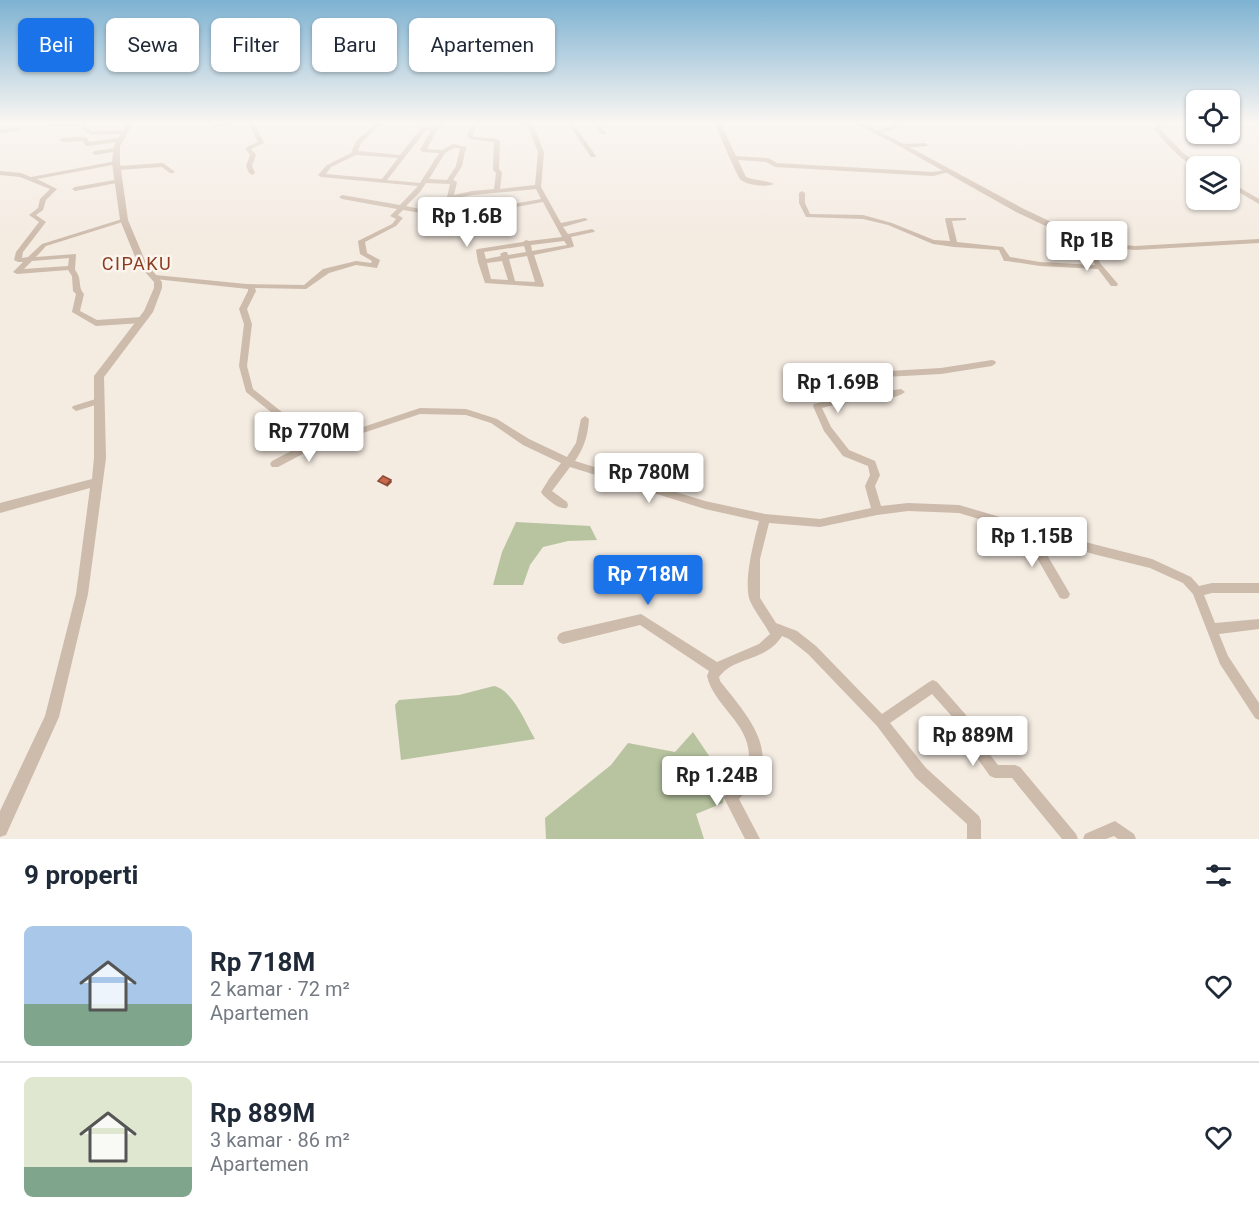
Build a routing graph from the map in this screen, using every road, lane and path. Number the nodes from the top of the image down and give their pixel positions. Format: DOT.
graph roads {
  1 [pos="118,161"];
  2 [pos="251,161"];
  3 [pos="339,161"];
  4 [pos="399,161"];
  5 [pos="437,161"];
  6 [pos="460,161"];
  7 [pos="496,161"];
  8 [pos="541,161"];
  9 [pos="735,161"];
  10 [pos="767,161"];
  11 [pos="928,161"];
  12 [pos="117,166"];
  13 [pos="169,169"];
  14 [pos="946,172"];
  15 [pos="0,173"];
  16 [pos="252,173"];
  17 [pos="29,179"];
  18 [pos="384,180"];
  19 [pos="120,181"];
  20 [pos="449,182"];
  21 [pos="424,183"];
  22 [pos="771,184"];
  23 [pos="538,187"];
  24 [pos="75,189"];
  25 [pos="497,189"];
  26 [pos="1240,190"];
  27 [pos="802,193"];
  28 [pos="484,196"];
  29 [pos="342,198"];
  30 [pos="450,198"];
  31 [pos="546,200"];
  32 [pos="1259,200"];
  33 [pos="402,206"];
  34 [pos="964,219"];
  35 [pos="124,220"];
  36 [pos="585,220"];
  37 [pos="561,225"];
  38 [pos="592,231"];
  39 [pos="567,237"];
  40 [pos="1259,241"];
  41 [pos="526,243"];
  42 [pos="1091,244"];
  43 [pos="954,245"];
  44 [pos="502,246"];
  45 [pos="530,255"];
  46 [pos="505,258"];
  47 [pos="28,261"];
  48 [pos="482,262"];
  49 [pos="1100,267"];
  50 [pos="71,268"];
  51 [pos="155,278"];
  52 [pos="512,283"];
  53 [pos="1114,284"];
  54 [pos="248,286"];
  55 [pos="142,320"];
  56 [pos="992,363"];
  57 [pos="854,376"];
  58 [pos="901,392"];
  59 [pos="865,394"];
  60 [pos="99,401"];
  61 [pos="76,408"];
  62 [pos="585,419"];
  63 [pos="329,436"];
  64 [pos="570,463"];
  65 [pos="275,464"];
  66 [pos="97,482"];
  67 [pos="563,505"];
  68 [pos="0,508"];
  69 [pos="877,511"];
  70 [pos="765,518"];
  71 [pos="1026,529"];
  72 [pos="1259,588"];
  73 [pos="1197,591"];
  74 [pos="1064,594"];
  75 [pos="1259,624"];
  76 [pos="776,628"];
  77 [pos="1211,629"];
  78 [pos="563,638"];
  79 [pos="717,669"];
  80 [pos="1259,714"];
  81 [pos="881,722"];
  82 [pos="0,829"];
  83 [pos="753,839"];
  84 [pos="974,839"];
  85 [pos="1071,839"];
  86 [pos="1090,839"];
  87 [pos="1129,839"];
  1 -- 12 [label="street"];
  2 -- 16 [label="street"];
  3 -- 18 [label="street"];
  4 -- 18 [label="street"];
  5 -- 21 [label="street"];
  6 -- 20 [label="street"];
  7 -- 25 [label="street"];
  8 -- 23 [label="street"];
  9 -- 22 [label="street"];
  10 -- 14 [label="street"];
  11 -- 14 [label="street"];
  12 -- 13 [label="street"];
  12 -- 17 [label="street"];
  12 -- 19 [label="street"];
  14 -- 42 [label="street"];
  15 -- 17 [label="street"];
  17 -- 47 [label="street"];
  18 -- 21 [label="street"];
  19 -- 24 [label="street"];
  19 -- 35 [label="street"];
  20 -- 21 [label="street"];
  20 -- 30 [label="street"];
  21 -- 33 [label="street"];
  23 -- 25 [label="street"];
  23 -- 31 [label="street"];
  25 -- 30 [label="street"];
  26 -- 32 [label="street"];
  27 -- 43 [label="street"];
  28 -- 31 [label="street"];
  29 -- 33 [label="street"];
  30 -- 33 [label="street"];
  31 -- 37 [label="street"];
  33 -- 54 [label="street"];
  34 -- 43 [label="street"];
  35 -- 47 [label="street"];
  35 -- 51 [label="street"];
  36 -- 37 [label="street"];
  37 -- 39 [label="street"];
  38 -- 39 [label="street"];
  39 -- 41 [label="street"];
  39 -- 45 [label="street"];
  40 -- 42 [label="street"];
  41 -- 44 [label="street"];
  41 -- 45 [label="street"];
  42 -- 49 [label="street"];
  43 -- 49 [label="street"];
  44 -- 46 [label="street"];
  44 -- 48 [label="street"];
  45 -- 46 [label="street"];
  45 -- 52 [label="street"];
  46 -- 48 [label="street"];
  46 -- 52 [label="street"];
  47 -- 50 [label="street"];
  47 -- 50 [label="street"];
  48 -- 52 [label="street"];
  49 -- 53 [label="street"];
  50 -- 55 [label="street"];
  51 -- 54 [label="street"];
  51 -- 55 [label="street"];
  54 -- 63 [label="street"];
  55 -- 60 [label="street"];
  56 -- 59 [label="street"];
  57 -- 59 [label="street"];
  58 -- 59 [label="street"];
  59 -- 69 [label="street"];
  60 -- 61 [label="street"];
  60 -- 66 [label="street"];
  62 -- 64 [label="street"];
  63 -- 64 [label="street"];
  63 -- 65 [label="street"];
  64 -- 67 [label="street"];
  64 -- 70 [label="street"];
  66 -- 68 [label="street"];
  66 -- 82 [label="street"];
  69 -- 70 [label="street"];
  69 -- 71 [label="street"];
  70 -- 76 [label="street"];
  71 -- 73 [label="street"];
  71 -- 74 [label="street"];
  72 -- 73 [label="street"];
  73 -- 77 [label="street"];
  75 -- 77 [label="street"];
  76 -- 79 [label="street"];
  76 -- 81 [label="street"];
  77 -- 80 [label="street"];
  78 -- 79 [label="street"];
  79 -- 83 [label="street"];
  81 -- 84 [label="street"];
  81 -- 85 [label="street"];
  86 -- 87 [label="street"];
}
